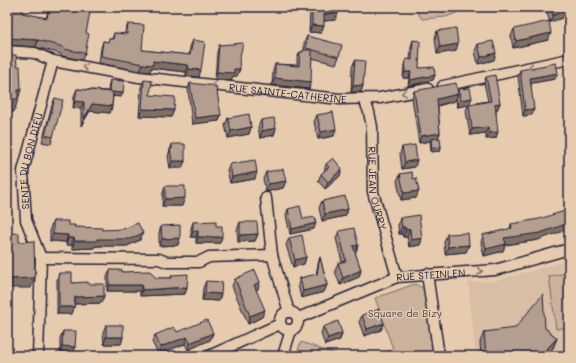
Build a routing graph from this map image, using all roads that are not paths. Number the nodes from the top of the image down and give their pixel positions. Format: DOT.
graph roads {
  1 [pos="7,51"];
  2 [pos="569,59"];
  3 [pos="53,61"];
  4 [pos="364,99"];
  5 [pos="266,198"];
  6 [pos="569,249"];
  7 [pos="272,255"];
  8 [pos="40,258"];
  9 [pos="427,274"];
  10 [pos="397,277"];
  11 [pos="289,312"];
  12 [pos="298,318"];
  13 [pos="280,324"];
  14 [pos="291,330"];
  15 [pos="38,356"];
  16 [pos="209,356"];
  17 [pos="283,356"];
  18 [pos="439,356"];
  1 -- 3 [label="street, RUE SAINTE-CATHERINE"];
  2 -- 4 [label="street, RUE SAINTE-CATHERINE, one-way"];
  4 -- 3 [label="street, RUE SAINTE-CATHERINE, one-way"];
  3 -- 8 [label="street, SENTE DU BON DIEU"];
  4 -- 10 [label="street, RUE JEAN OURRY"];
  5 -- 7 [label="street"];
  9 -- 6 [label="street, RUE STEINLEN, one-way"];
  7 -- 8 [label="street"];
  7 -- 11 [label="street"];
  8 -- 15 [label="street, SENTE DU BON DIEU"];
  9 -- 10 [label="street, RUE STEINLEN"];
  9 -- 18 [label="street"];
  10 -- 12 [label="street, RUE STEINLEN"];
  11 -- 12 [label="street"];
  11 -- 13 [label="street"];
  12 -- 14 [label="street"];
  13 -- 14 [label="street"];
  13 -- 16 [label="street"];
  14 -- 17 [label="street"];
}
